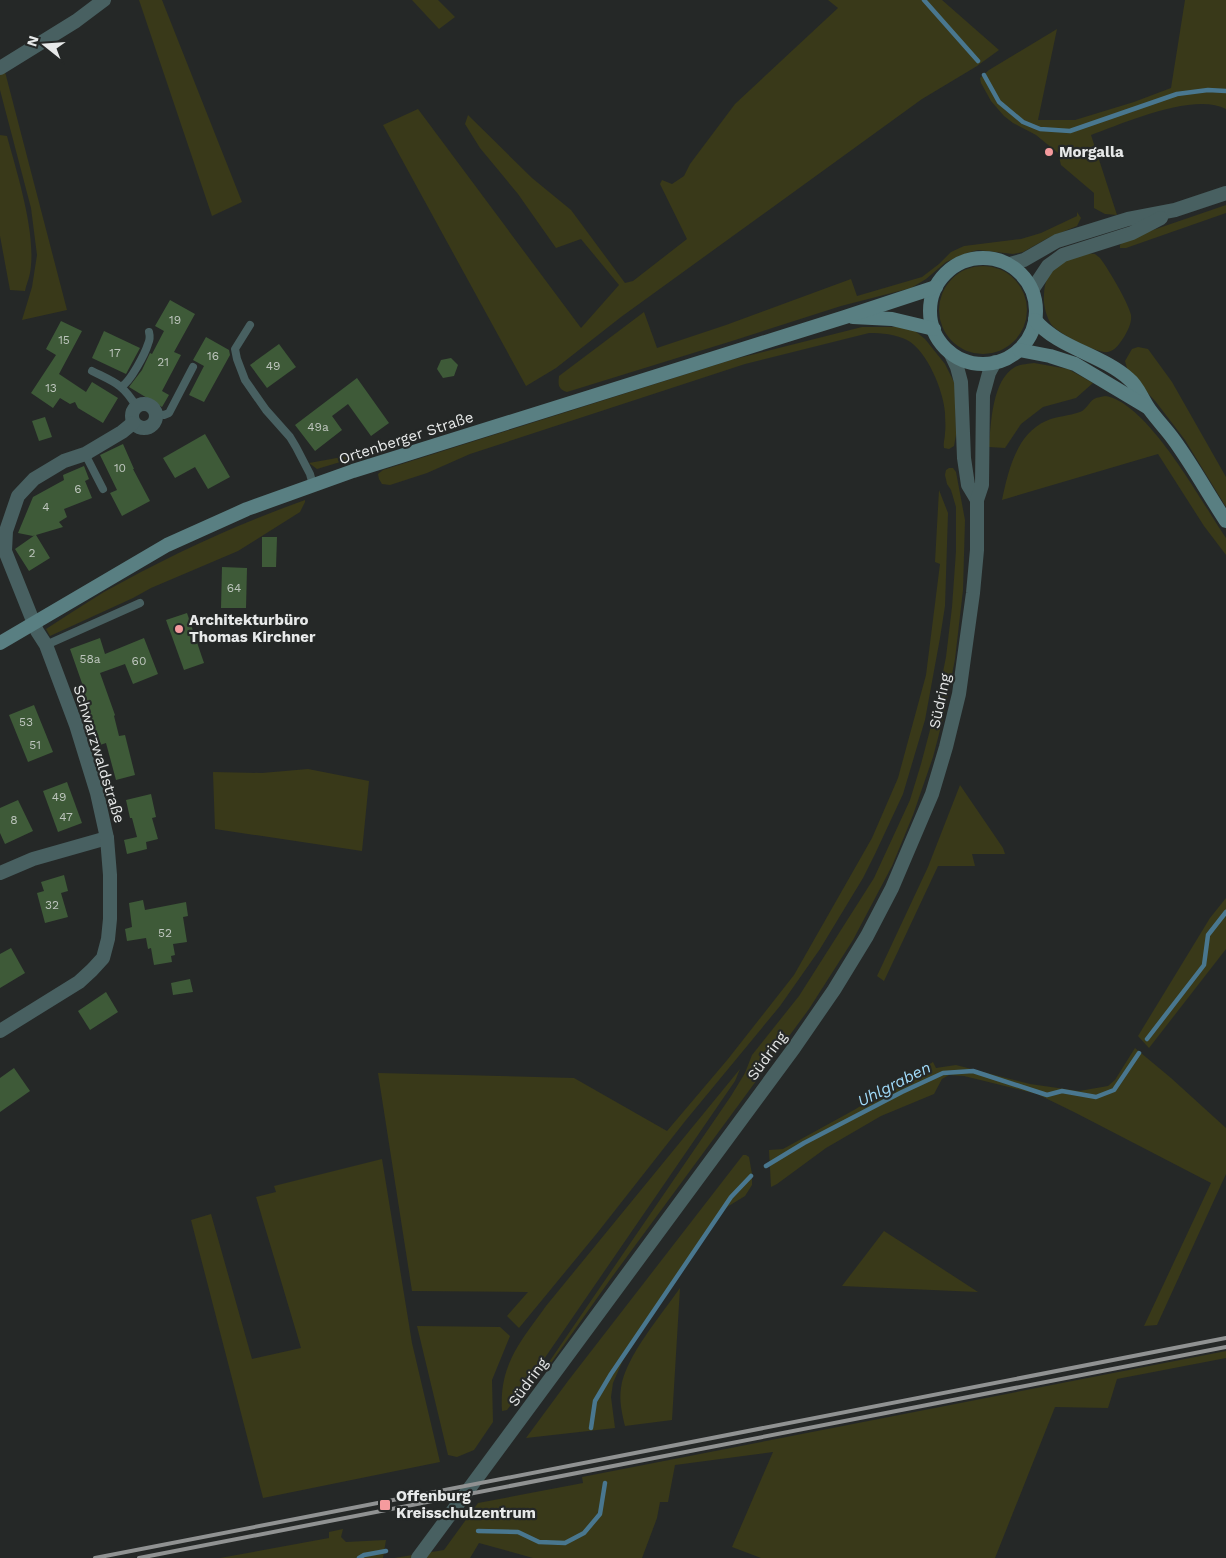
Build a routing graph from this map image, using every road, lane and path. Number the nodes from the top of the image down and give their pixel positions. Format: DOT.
graph roads {
  1 [pos="104,0"];
  2 [pos="0,68"];
  3 [pos="1226,192"];
  4 [pos="1175,210"];
  5 [pos="1010,264"];
  6 [pos="936,287"];
  7 [pos="1032,290"];
  8 [pos="845,317"];
  9 [pos="1036,320"];
  10 [pos="250,325"];
  11 [pos="934,330"];
  12 [pos="149,332"];
  13 [pos="1019,350"];
  14 [pos="950,352"];
  15 [pos="995,362"];
  16 [pos="193,367"];
  17 [pos="92,371"];
  18 [pos="122,386"];
  19 [pos="136,406"];
  20 [pos="1148,409"];
  21 [pos="156,414"];
  22 [pos="133,423"];
  23 [pos="85,454"];
  24 [pos="313,485"];
  25 [pos="103,489"];
  26 [pos="977,500"];
  27 [pos="1226,521"];
  28 [pos="140,602"];
  29 [pos="34,622"];
  30 [pos="0,643"];
  31 [pos="46,645"];
  32 [pos="107,838"];
  33 [pos="0,873"];
  34 [pos="0,1031"];
  35 [pos="418,1558"];
  1 -- 2 [label="street"];
  3 -- 4 [label="street"];
  4 -- 5 [label="street"];
  4 -- 7 [label="street"];
  5 -- 6 [label="main road"];
  5 -- 7 [label="main road"];
  6 -- 8 [label="main road, Ortenberger Straße"];
  6 -- 11 [label="main road"];
  7 -- 9 [label="main road"];
  8 -- 11 [label="main road, Ortenberger Straße"];
  8 -- 24 [label="main road, Ortenberger Straße"];
  9 -- 13 [label="main road"];
  9 -- 20 [label="main road"];
  10 -- 24 [label="lane"];
  11 -- 14 [label="main road"];
  12 -- 18 [label="lane"];
  13 -- 15 [label="main road"];
  13 -- 20 [label="main road"];
  14 -- 15 [label="main road"];
  14 -- 26 [label="street, Südring"];
  15 -- 26 [label="street, Südring"];
  16 -- 21 [label="lane"];
  17 -- 18 [label="lane"];
  18 -- 19 [label="lane"];
  19 -- 21 [label="street"];
  19 -- 22 [label="street"];
  20 -- 27 [label="main road"];
  21 -- 22 [label="street"];
  22 -- 23 [label="street, Schwarzwaldstraße"];
  23 -- 25 [label="lane"];
  23 -- 29 [label="street, Schwarzwaldstraße"];
  24 -- 29 [label="main road, Ortenberger Straße"];
  26 -- 35 [label="street, Südring"];
  28 -- 31 [label="lane"];
  29 -- 30 [label="main road, Ortenberger Straße"];
  29 -- 31 [label="street, Schwarzwaldstraße"];
  31 -- 32 [label="street, Schwarzwaldstraße"];
  32 -- 33 [label="street"];
  32 -- 34 [label="street, Schwarzwaldstraße"];
}
